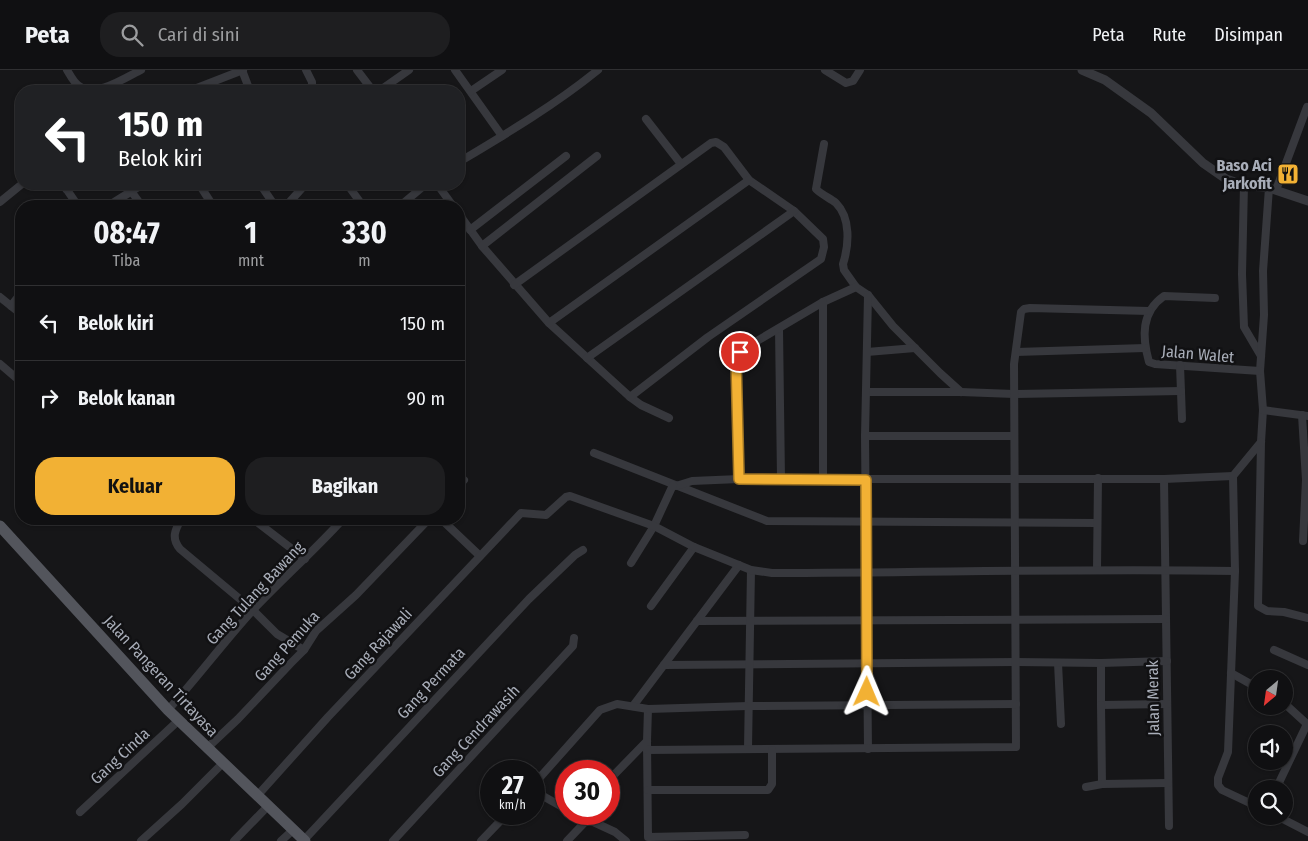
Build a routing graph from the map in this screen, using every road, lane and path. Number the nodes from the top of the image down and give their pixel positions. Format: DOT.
graph roads {
  1 [pos="67,70"];
  2 [pos="141,70"];
  3 [pos="243,70"];
  4 [pos="306,70"];
  5 [pos="357,70"];
  6 [pos="410,70"];
  7 [pos="455,70"];
  8 [pos="502,70"];
  9 [pos="598,70"];
  10 [pos="825,70"];
  11 [pos="860,70"];
  12 [pos="1082,70"];
  13 [pos="77,85"];
  14 [pos="110,85"];
  15 [pos="204,85"];
  16 [pos="248,85"];
  17 [pos="312,85"];
  18 [pos="368,85"];
  19 [pos="388,85"];
  20 [pos="471,91"];
  21 [pos="1307,107"];
  22 [pos="646,119"];
  23 [pos="502,136"];
  24 [pos="824,144"];
  25 [pos="566,156"];
  26 [pos="597,156"];
  27 [pos="465,158"];
  28 [pos="681,164"];
  29 [pos="749,180"];
  30 [pos="1244,185"];
  31 [pos="1273,189"];
  32 [pos="15,190"];
  33 [pos="301,190"];
  34 [pos="419,190"];
  35 [pos="131,191"];
  36 [pos="117,200"];
  37 [pos="138,200"];
  38 [pos="292,200"];
  39 [pos="407,200"];
  40 [pos="1308,201"];
  41 [pos="0,202"];
  42 [pos="794,211"];
  43 [pos="465,223"];
  44 [pos="470,230"];
  45 [pos="482,246"];
  46 [pos="514,285"];
  47 [pos="856,286"];
  48 [pos="868,295"];
  49 [pos="0,297"];
  50 [pos="1215,298"];
  51 [pos="15,301"];
  52 [pos="823,302"];
  53 [pos="11,306"];
  54 [pos="15,309"];
  55 [pos="1149,311"];
  56 [pos="549,323"];
  57 [pos="779,329"];
  58 [pos="915,348"];
  59 [pos="1145,348"];
  60 [pos="867,352"];
  61 [pos="1016,352"];
  62 [pos="1260,356"];
  63 [pos="586,358"];
  64 [pos="0,364"];
  65 [pos="1180,365"];
  66 [pos="1260,371"];
  67 [pos="15,377"];
  68 [pos="1181,391"];
  69 [pos="866,392"];
  70 [pos="961,392"];
  71 [pos="1014,394"];
  72 [pos="630,397"];
  73 [pos="1263,410"];
  74 [pos="1305,416"];
  75 [pos="669,418"];
  76 [pos="1182,420"];
  77 [pos="865,436"];
  78 [pos="1014,436"];
  79 [pos="1260,442"];
  80 [pos="594,453"];
  81 [pos="1233,476"];
  82 [pos="1098,478"];
  83 [pos="739,479"];
  84 [pos="780,479"];
  85 [pos="823,479"];
  86 [pos="1015,479"];
  87 [pos="1164,479"];
  88 [pos="866,480"];
  89 [pos="674,485"];
  90 [pos="867,522"];
  91 [pos="1015,522"];
  92 [pos="1098,523"];
  93 [pos="178,525"];
  94 [pos="261,525"];
  95 [pos="337,525"];
  96 [pos="423,525"];
  97 [pos="447,525"];
  98 [pos="0,526"];
  99 [pos="654,526"];
  100 [pos="1303,541"];
  101 [pos="694,547"];
  102 [pos="583,550"];
  103 [pos="480,556"];
  104 [pos="305,560"];
  105 [pos="631,563"];
  106 [pos="739,565"];
  107 [pos="1097,569"];
  108 [pos="1165,569"];
  109 [pos="751,570"];
  110 [pos="1236,571"];
  111 [pos="1016,572"];
  112 [pos="866,573"];
  113 [pos="651,606"];
  114 [pos="253,610"];
  115 [pos="1308,618"];
  116 [pos="1166,619"];
  117 [pos="697,620"];
  118 [pos="749,620"];
  119 [pos="868,620"];
  120 [pos="1016,620"];
  121 [pos="574,638"];
  122 [pos="304,650"];
  123 [pos="1274,650"];
  124 [pos="1167,660"];
  125 [pos="1016,662"];
  126 [pos="867,663"];
  127 [pos="1058,663"];
  128 [pos="1101,663"];
  129 [pos="748,664"];
  130 [pos="664,665"];
  131 [pos="1308,665"];
  132 [pos="1231,673"];
  133 [pos="1248,682"];
  134 [pos="1016,704"];
  135 [pos="1167,704"];
  136 [pos="1102,705"];
  137 [pos="633,706"];
  138 [pos="748,706"];
  139 [pos="867,706"];
  140 [pos="648,709"];
  141 [pos="168,710"];
  142 [pos="1293,711"];
  143 [pos="179,720"];
  144 [pos="1061,724"];
  145 [pos="647,740"];
  146 [pos="207,748"];
  147 [pos="748,748"];
  148 [pos="868,749"];
  149 [pos="647,750"];
  150 [pos="772,750"];
  151 [pos="222,763"];
  152 [pos="620,768"];
  153 [pos="545,772"];
  154 [pos="1280,780"];
  155 [pos="1168,783"];
  156 [pos="1102,784"];
  157 [pos="1086,787"];
  158 [pos="648,790"];
  159 [pos="257,796"];
  160 [pos="1248,802"];
  161 [pos="268,806"];
  162 [pos="80,812"];
  163 [pos="1293,824"];
  164 [pos="497,825"];
  165 [pos="582,825"];
  166 [pos="599,825"];
  167 [pos="1169,826"];
  168 [pos="293,830"];
  169 [pos="1308,832"];
  170 [pos="745,835"];
  171 [pos="304,840"];
  172 [pos="141,841"];
  173 [pos="234,841"];
  174 [pos="281,841"];
  175 [pos="393,841"];
  176 [pos="482,841"];
  177 [pos="567,841"];
  178 [pos="626,841"];
  1 -- 13 [label="street"];
  2 -- 14 [label="street"];
  3 -- 15 [label="street"];
  3 -- 16 [label="street"];
  4 -- 17 [label="street"];
  5 -- 18 [label="street"];
  6 -- 19 [label="street"];
  7 -- 20 [label="street"];
  8 -- 20 [label="street"];
  9 -- 23 [label="street"];
  10 -- 11 [label="street"];
  12 -- 30 [label="street"];
  20 -- 23 [label="street"];
  21 -- 31 [label="street"];
  22 -- 28 [label="street"];
  23 -- 27 [label="street"];
  24 -- 47 [label="street"];
  25 -- 44 [label="street"];
  26 -- 45 [label="street"];
  28 -- 29 [label="street"];
  28 -- 46 [label="street"];
  29 -- 42 [label="street"];
  29 -- 56 [label="street"];
  30 -- 31 [label="street"];
  30 -- 62 [label="street"];
  31 -- 40 [label="street"];
  31 -- 62 [label="street"];
  32 -- 41 [label="street"];
  33 -- 38 [label="street"];
  34 -- 39 [label="street"];
  35 -- 36 [label="street"];
  35 -- 37 [label="street"];
  42 -- 63 [label="street"];
  42 -- 72 [label="street"];
  43 -- 44 [label="street"];
  44 -- 45 [label="street"];
  45 -- 46 [label="street"];
  46 -- 56 [label="street"];
  47 -- 48 [label="street"];
  47 -- 52 [label="street"];
  48 -- 58 [label="street"];
  48 -- 60 [label="street"];
  49 -- 53 [label="street"];
  50 -- 55 [label="street"];
  51 -- 53 [label="street"];
  52 -- 57 [label="street"];
  52 -- 85 [label="street"];
  53 -- 54 [label="street"];
  55 -- 59 [label="street"];
  55 -- 61 [label="street"];
  56 -- 63 [label="street"];
  57 -- 83 [label="street"];
  57 -- 84 [label="street"];
  58 -- 60 [label="street"];
  58 -- 70 [label="street"];
  59 -- 61 [label="street"];
  59 -- 65 [label="street, Jalan Walet"];
  60 -- 69 [label="street"];
  61 -- 71 [label="street"];
  62 -- 66 [label="street"];
  63 -- 72 [label="street"];
  64 -- 67 [label="street"];
  65 -- 66 [label="street, Jalan Walet"];
  65 -- 68 [label="street"];
  66 -- 73 [label="street"];
  68 -- 71 [label="street"];
  68 -- 76 [label="street"];
  69 -- 70 [label="street"];
  69 -- 77 [label="street"];
  70 -- 71 [label="street"];
  71 -- 78 [label="street"];
  72 -- 75 [label="street"];
  73 -- 74 [label="street"];
  73 -- 79 [label="street"];
  74 -- 100 [label="street"];
  77 -- 78 [label="street"];
  77 -- 88 [label="street"];
  78 -- 86 [label="street"];
  79 -- 81 [label="street"];
  79 -- 115 [label="street"];
  80 -- 89 [label="street"];
  81 -- 87 [label="street"];
  81 -- 110 [label="street"];
  82 -- 86 [label="street"];
  82 -- 87 [label="street"];
  82 -- 92 [label="street"];
  83 -- 84 [label="street"];
  83 -- 89 [label="street"];
  84 -- 85 [label="street"];
  85 -- 88 [label="street"];
  86 -- 88 [label="street"];
  86 -- 91 [label="street"];
  87 -- 108 [label="street, Jalan Merak"];
  88 -- 90 [label="street"];
  89 -- 90 [label="street"];
  89 -- 99 [label="street"];
  90 -- 91 [label="street"];
  90 -- 112 [label="street"];
  91 -- 92 [label="street"];
  91 -- 111 [label="street"];
  92 -- 107 [label="street"];
  93 -- 114 [label="street"];
  94 -- 104 [label="street"];
  95 -- 104 [label="street, Gang Tulang Bawang"];
  96 -- 122 [label="street, Gang Pemuka"];
  97 -- 103 [label="street"];
  98 -- 141 [label="main road, Jalan Pangeran Tirtayasa"];
  99 -- 101 [label="street"];
  99 -- 103 [label="street, Gang Rajawali"];
  99 -- 105 [label="street"];
  101 -- 106 [label="street"];
  101 -- 113 [label="street"];
  102 -- 171 [label="street, Gang Permata"];
  103 -- 159 [label="street, Gang Rajawali"];
  104 -- 114 [label="street, Gang Tulang Bawang"];
  106 -- 109 [label="street"];
  106 -- 117 [label="street"];
  107 -- 108 [label="street"];
  107 -- 111 [label="street"];
  108 -- 110 [label="street"];
  108 -- 116 [label="street, Jalan Merak"];
  109 -- 112 [label="street"];
  109 -- 118 [label="street"];
  110 -- 132 [label="street"];
  111 -- 112 [label="street"];
  111 -- 120 [label="street"];
  112 -- 119 [label="street"];
  114 -- 122 [label="street"];
  114 -- 141 [label="street, Gang Tulang Bawang"];
  116 -- 120 [label="street"];
  116 -- 124 [label="street, Jalan Merak"];
  117 -- 118 [label="street"];
  117 -- 130 [label="street"];
  118 -- 119 [label="street"];
  118 -- 129 [label="street"];
  119 -- 120 [label="street"];
  119 -- 126 [label="street"];
  120 -- 125 [label="street"];
  121 -- 175 [label="street, Gang Cendrawasih"];
  122 -- 146 [label="street, Gang Pemuka"];
  123 -- 131 [label="street"];
  124 -- 128 [label="street"];
  124 -- 135 [label="street, Jalan Merak"];
  125 -- 126 [label="street"];
  125 -- 127 [label="street"];
  125 -- 134 [label="street"];
  126 -- 129 [label="street"];
  126 -- 139 [label="street"];
  127 -- 128 [label="street"];
  127 -- 144 [label="street"];
  128 -- 136 [label="street"];
  129 -- 130 [label="street"];
  129 -- 138 [label="street"];
  130 -- 137 [label="street"];
  132 -- 133 [label="street"];
  132 -- 160 [label="street"];
  134 -- 139 [label="street"];
  134 -- 148 [label="street"];
  135 -- 136 [label="street"];
  135 -- 155 [label="street, Jalan Merak"];
  136 -- 156 [label="street"];
  137 -- 140 [label="street"];
  137 -- 153 [label="street"];
  138 -- 139 [label="street"];
  138 -- 140 [label="street"];
  138 -- 147 [label="street"];
  139 -- 148 [label="street"];
  140 -- 145 [label="street"];
  141 -- 143 [label="main road, Jalan Pangeran Tirtayasa"];
  142 -- 154 [label="street"];
  143 -- 146 [label="main road, Jalan Pangeran Tirtayasa"];
  143 -- 162 [label="street, Gang Cinda"];
  145 -- 149 [label="street"];
  145 -- 152 [label="street"];
  146 -- 151 [label="main road, Jalan Pangeran Tirtayasa"];
  147 -- 149 [label="street"];
  147 -- 150 [label="street"];
  148 -- 150 [label="street"];
  149 -- 158 [label="street"];
  150 -- 158 [label="street"];
  151 -- 159 [label="main road, Jalan Pangeran Tirtayasa"];
  151 -- 172 [label="street"];
  155 -- 156 [label="street"];
  155 -- 167 [label="street, Jalan Merak"];
  156 -- 157 [label="street"];
  158 -- 170 [label="street"];
  159 -- 161 [label="main road, Jalan Pangeran Tirtayasa"];
  161 -- 168 [label="main road, Jalan Pangeran Tirtayasa"];
  161 -- 173 [label="street"];
  163 -- 169 [label="street"];
  164 -- 176 [label="street"];
  165 -- 177 [label="street"];
  166 -- 178 [label="street"];
  168 -- 171 [label="main road, Jalan Pangeran Tirtayasa"];
  168 -- 174 [label="street"];
}
